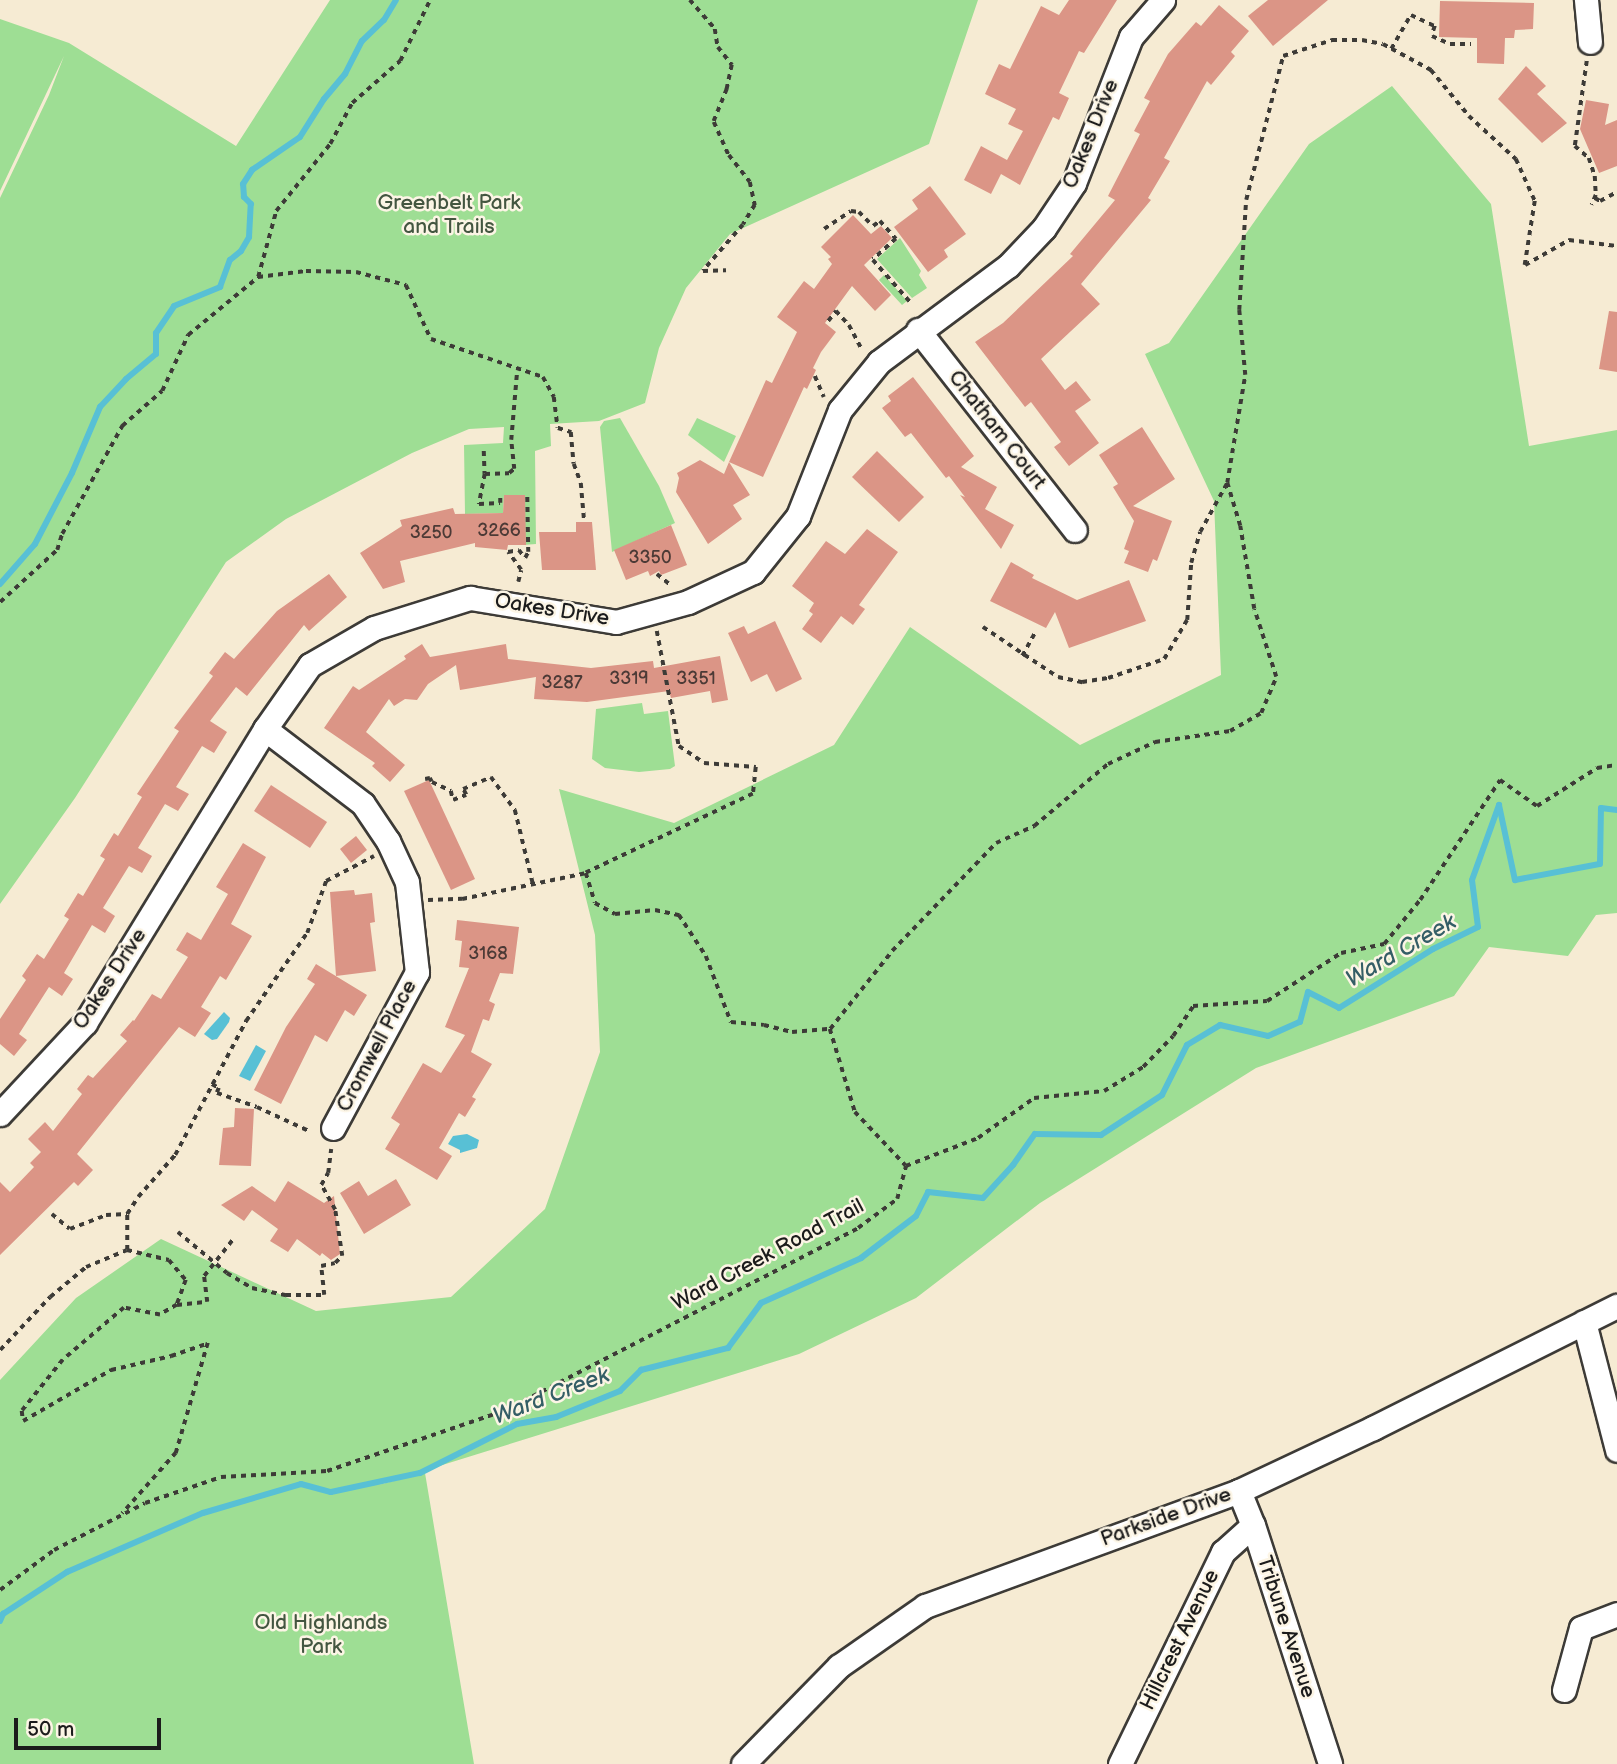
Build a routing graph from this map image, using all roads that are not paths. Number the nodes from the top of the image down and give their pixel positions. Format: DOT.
graph roads {
  1 [pos="1163,0"];
  2 [pos="1586,0"];
  3 [pos="1590,42"];
  4 [pos="919,330"];
  5 [pos="1075,530"];
  6 [pos="265,729"];
  7 [pos="0,1114"];
  8 [pos="333,1128"];
  9 [pos="1617,1306"];
  10 [pos="1584,1322"];
  11 [pos="1617,1450"];
  12 [pos="1239,1491"];
  13 [pos="1253,1525"];
  14 [pos="1617,1614"];
  15 [pos="1564,1690"];
  16 [pos="743,1764"];
  17 [pos="1120,1764"];
  18 [pos="1330,1764"];
  1 -- 4 [label="street, Oakes Drive"];
  2 -- 3 [label="street"];
  4 -- 5 [label="street, Chatham Court"];
  4 -- 6 [label="street, Oakes Drive"];
  6 -- 7 [label="street, Oakes Drive"];
  6 -- 8 [label="street, Cromwell Place"];
  9 -- 10 [label="street, Parkside Drive"];
  10 -- 11 [label="street"];
  10 -- 12 [label="street, Parkside Drive"];
  12 -- 13 [label="street, Tribune Avenue"];
  12 -- 16 [label="street, Parkside Drive"];
  13 -- 17 [label="street, Hillcrest Avenue"];
  13 -- 18 [label="street, Tribune Avenue"];
  14 -- 15 [label="street"];
}
